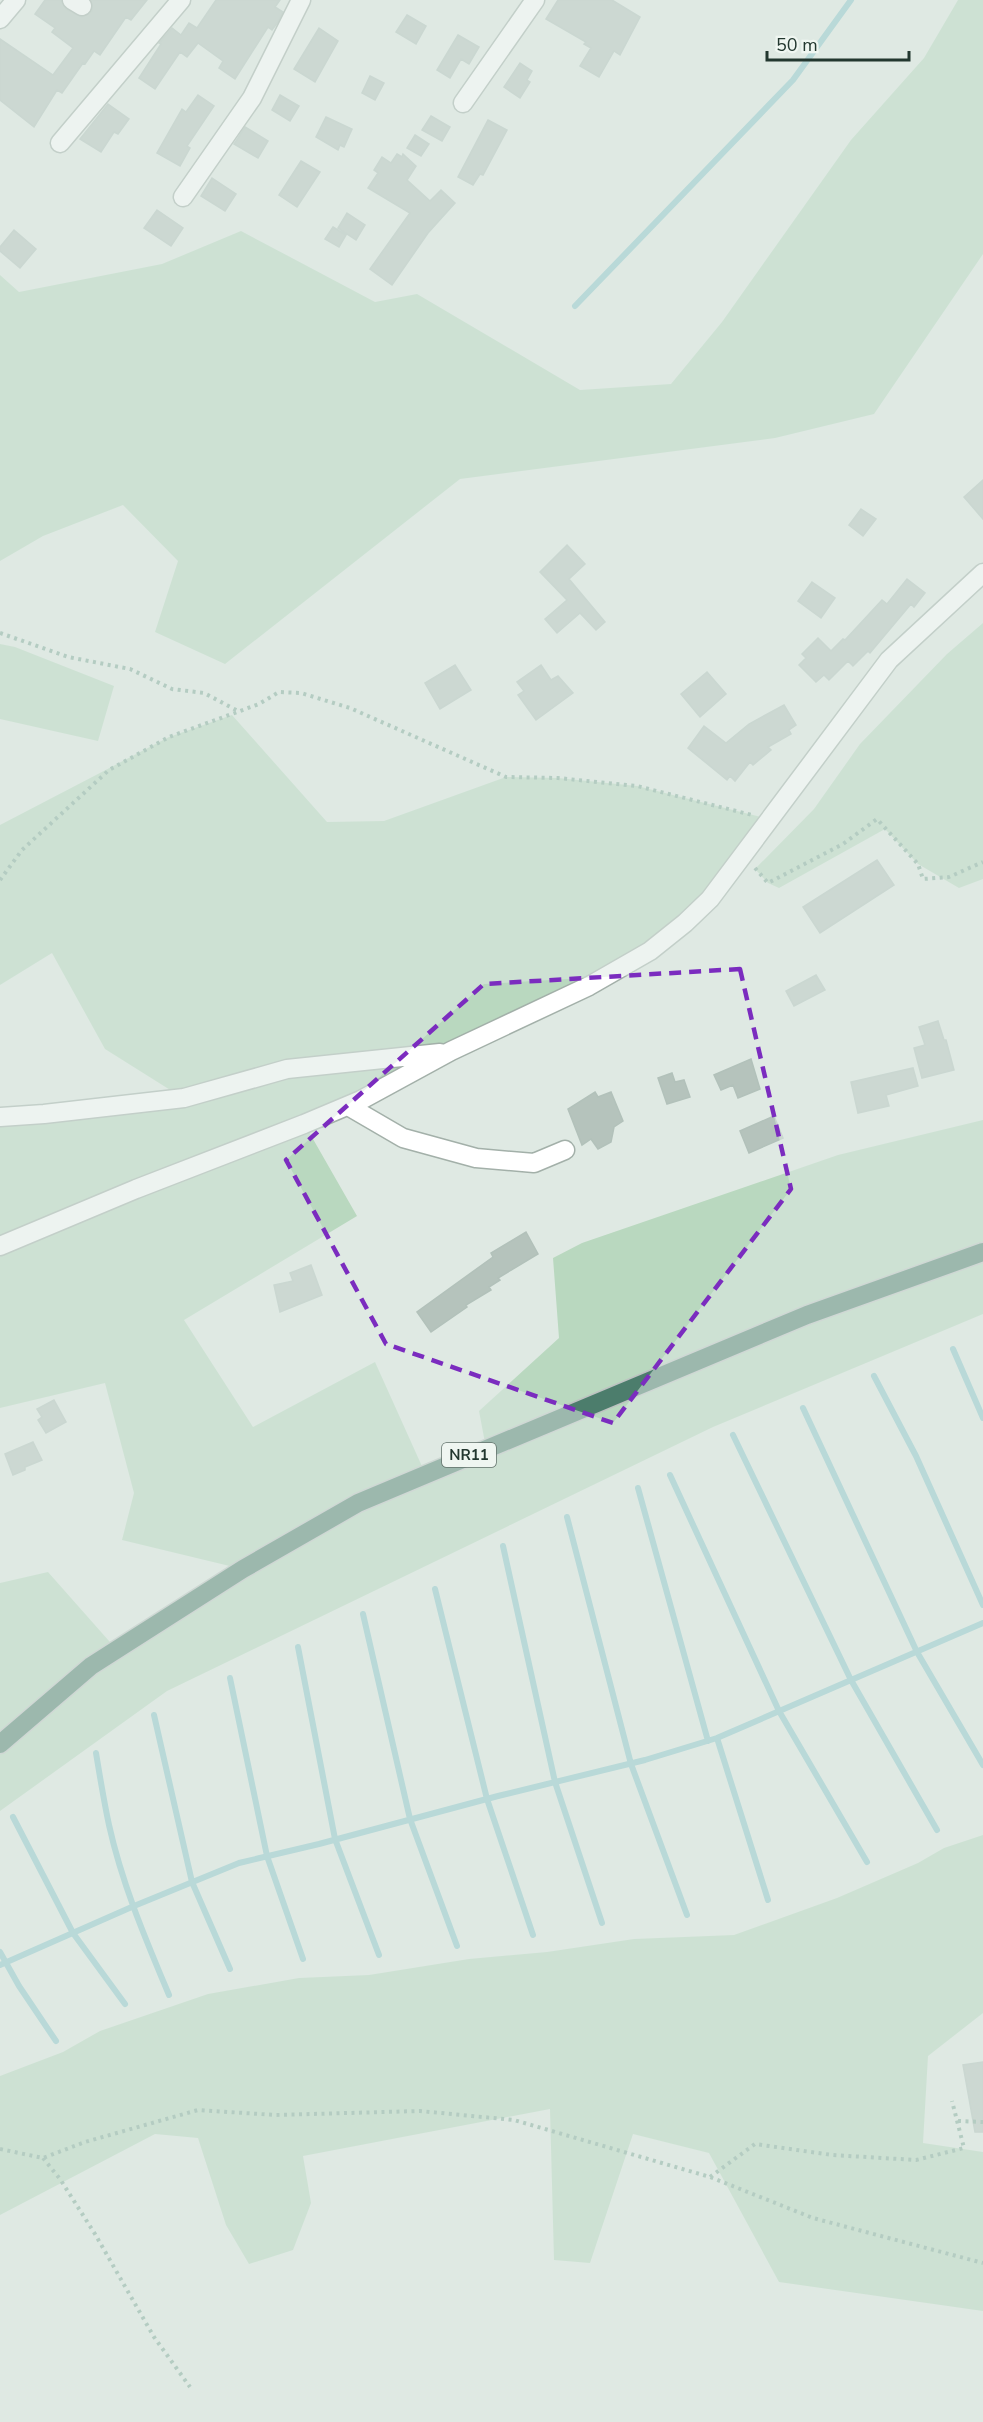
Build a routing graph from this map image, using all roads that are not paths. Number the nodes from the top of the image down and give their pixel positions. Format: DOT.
graph roads {
  1 [pos="16,0"];
  2 [pos="181,0"];
  3 [pos="301,0"];
  4 [pos="535,0"];
  5 [pos="0,19"];
  6 [pos="462,103"];
  7 [pos="60,143"];
  8 [pos="183,197"];
  9 [pos="983,573"];
  10 [pos="451,1051"];
  11 [pos="348,1106"];
  12 [pos="0,1117"];
  13 [pos="565,1150"];
  14 [pos="0,1246"];
  15 [pos="983,1252"];
  16 [pos="0,1744"];
  1 -- 5 [label="street"];
  2 -- 7 [label="street"];
  3 -- 8 [label="street"];
  4 -- 6 [label="street"];
  9 -- 10 [label="street"];
  10 -- 11 [label="street"];
  10 -- 12 [label="street"];
  11 -- 13 [label="street"];
  11 -- 14 [label="street"];
  15 -- 16 [label="highway, NR11"];
}
